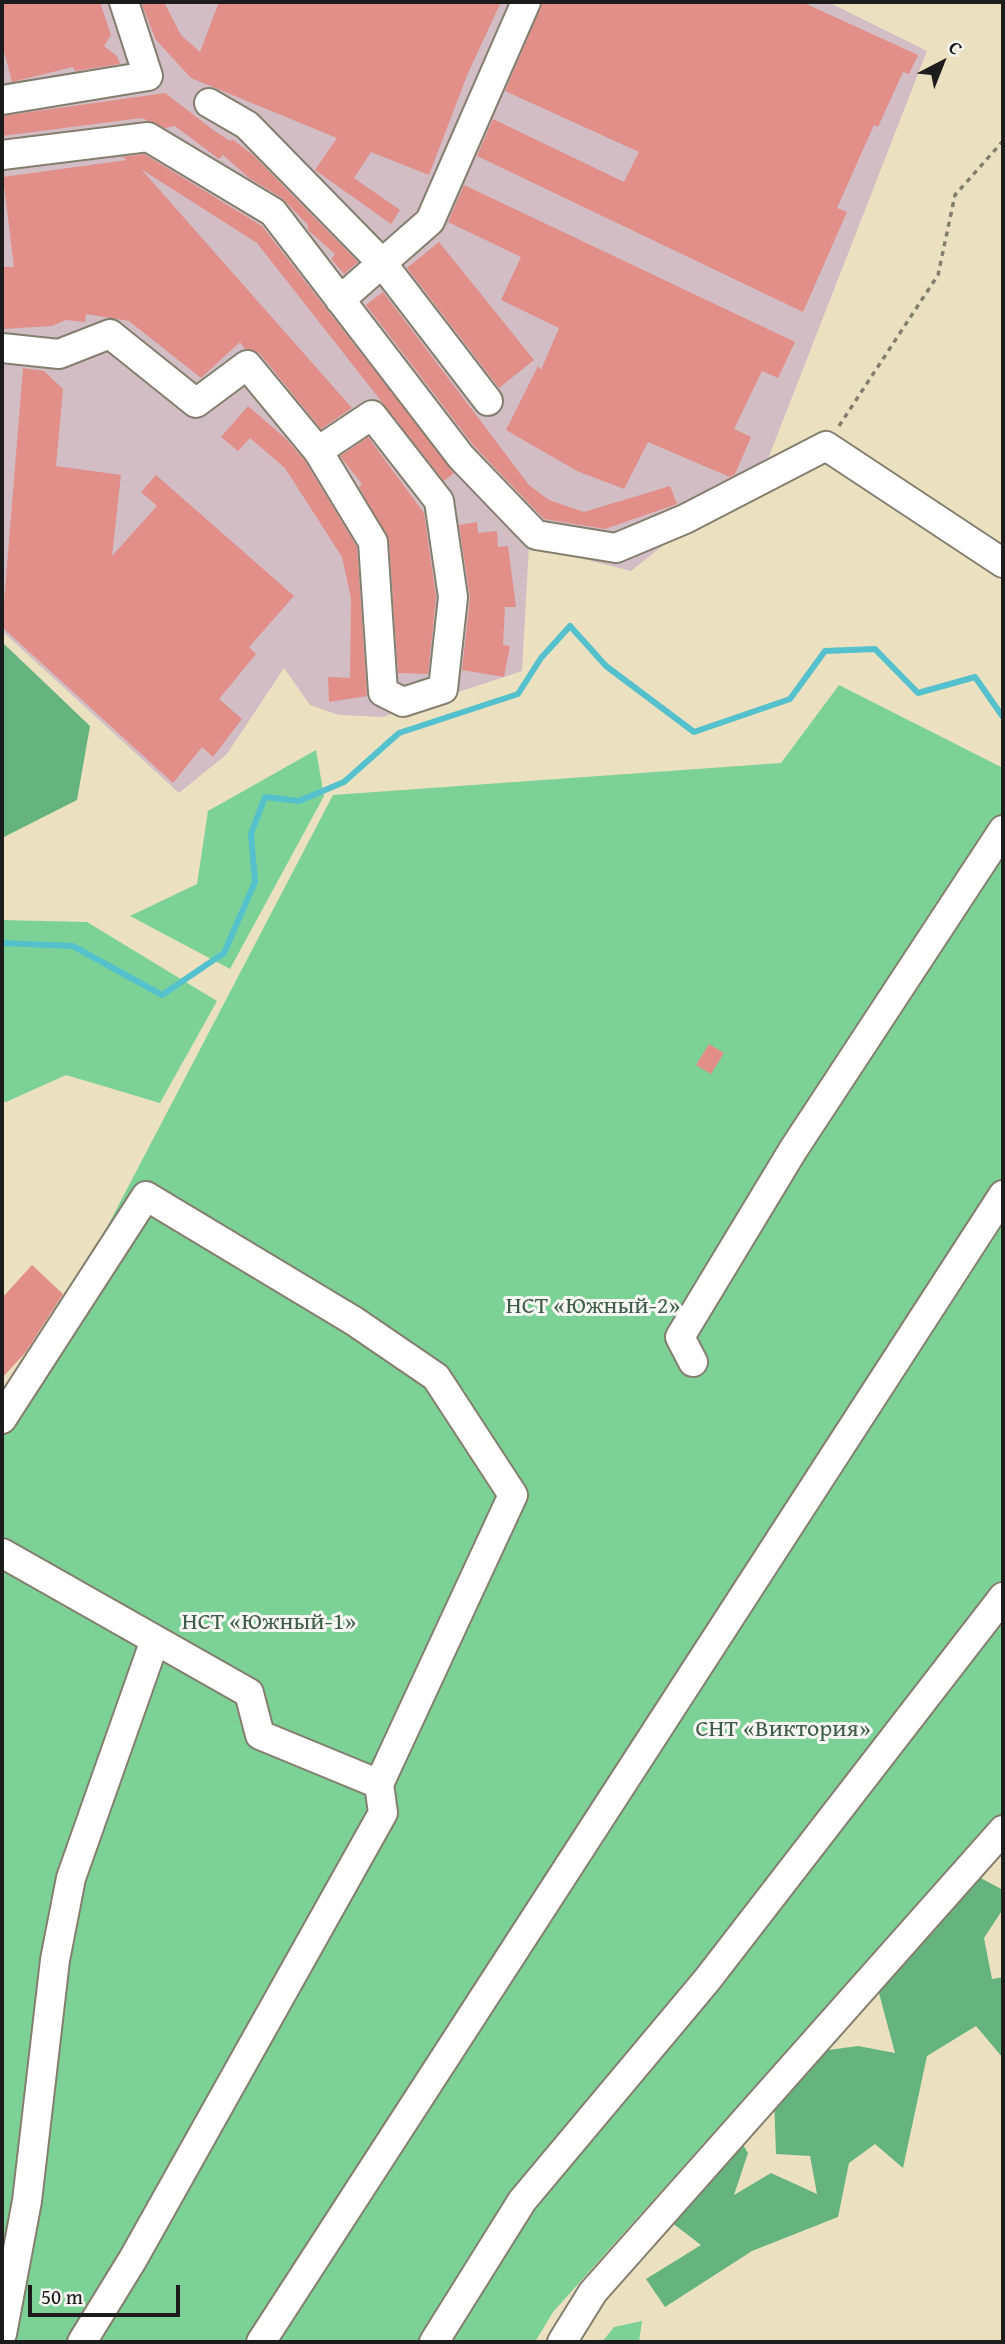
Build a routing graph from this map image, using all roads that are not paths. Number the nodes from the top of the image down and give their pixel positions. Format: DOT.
graph roads {
  1 [pos="124,2"];
  2 [pos="526,2"];
  3 [pos="2,100"];
  4 [pos="209,103"];
  5 [pos="2,155"];
  6 [pos="382,263"];
  7 [pos="340,300"];
  8 [pos="2,348"];
  9 [pos="488,401"];
  10 [pos="317,451"];
  11 [pos="1003,563"];
  12 [pos="1003,831"];
  13 [pos="1003,1195"];
  14 [pos="693,1362"];
  15 [pos="2,1419"];
  16 [pos="2,1553"];
  17 [pos="1003,1597"];
  18 [pos="155,1640"];
  19 [pos="380,1784"];
  20 [pos="1003,1830"];
  21 [pos="2,2334"];
  22 [pos="82,2342"];
  23 [pos="261,2342"];
  24 [pos="434,2342"];
  25 [pos="562,2342"];
  1 -- 3 [label="street"];
  2 -- 6 [label="street"];
  4 -- 6 [label="street"];
  5 -- 7 [label="street"];
  6 -- 7 [label="street"];
  6 -- 9 [label="street"];
  7 -- 11 [label="street"];
  8 -- 10 [label="street"];
  10 -- 10 [label="street"];
  12 -- 14 [label="street"];
  13 -- 23 [label="street"];
  15 -- 19 [label="street"];
  16 -- 18 [label="street"];
  17 -- 24 [label="street"];
  18 -- 19 [label="street"];
  18 -- 21 [label="street"];
  19 -- 22 [label="street"];
  20 -- 25 [label="street"];
}
